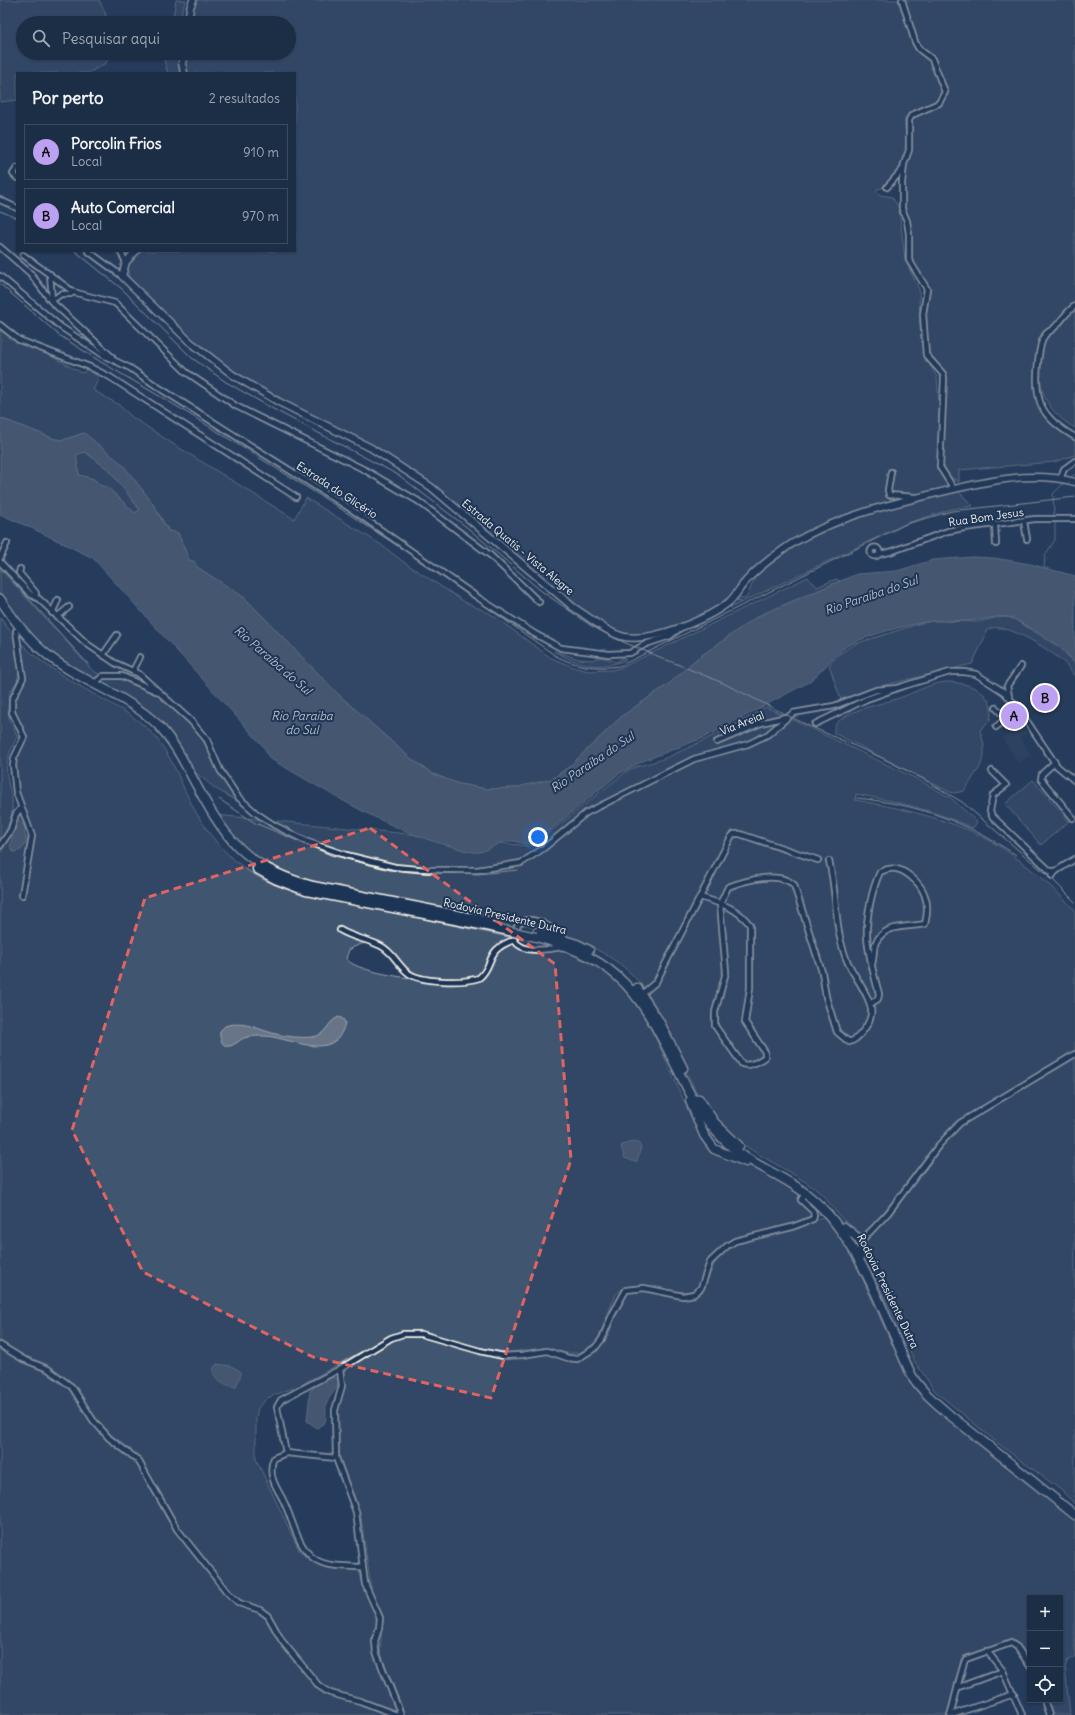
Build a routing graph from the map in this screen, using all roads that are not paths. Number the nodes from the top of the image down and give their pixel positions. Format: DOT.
graph roads {
  1 [pos="193,0"];
  2 [pos="902,0"];
  3 [pos="188,16"];
  4 [pos="183,60"];
  5 [pos="184,72"];
  6 [pos="903,169"];
  7 [pos="886,187"];
  8 [pos="0,200"];
  9 [pos="16,208"];
  10 [pos="0,247"];
  11 [pos="89,252"];
  12 [pos="121,252"];
  13 [pos="135,252"];
  14 [pos="23,255"];
  15 [pos="126,262"];
  16 [pos="50,274"];
  17 [pos="0,276"];
  18 [pos="122,276"];
  19 [pos="73,292"];
  20 [pos="52,300"];
  21 [pos="1075,306"];
  22 [pos="0,325"];
  23 [pos="116,361"];
  24 [pos="1075,437"];
  25 [pos="1075,461"];
  26 [pos="891,472"];
  27 [pos="1062,478"];
  28 [pos="1074,481"];
  29 [pos="954,489"];
  30 [pos="296,497"];
  31 [pos="919,498"];
  32 [pos="1075,519"];
  33 [pos="1024,521"];
  34 [pos="995,525"];
  35 [pos="1026,539"];
  36 [pos="7,543"];
  37 [pos="996,544"];
  38 [pos="879,554"];
  39 [pos="0,558"];
  40 [pos="0,562"];
  41 [pos="20,569"];
  42 [pos="35,597"];
  43 [pos="0,599"];
  44 [pos="58,600"];
  45 [pos="539,602"];
  46 [pos="69,607"];
  47 [pos="0,608"];
  48 [pos="52,613"];
  49 [pos="57,618"];
  50 [pos="680,628"];
  51 [pos="16,631"];
  52 [pos="117,635"];
  53 [pos="103,655"];
  54 [pos="140,657"];
  55 [pos="1021,666"];
  56 [pos="132,671"];
  57 [pos="95,684"];
  58 [pos="897,688"];
  59 [pos="161,693"];
  60 [pos="1011,699"];
  61 [pos="996,708"];
  62 [pos="1018,708"];
  63 [pos="786,717"];
  64 [pos="1006,718"];
  65 [pos="815,724"];
  66 [pos="996,727"];
  67 [pos="717,742"];
  68 [pos="1055,762"];
  69 [pos="992,771"];
  70 [pos="1075,781"];
  71 [pos="21,808"];
  72 [pos="1072,818"];
  73 [pos="0,846"];
  74 [pos="1075,859"];
  75 [pos="818,860"];
  76 [pos="829,861"];
  77 [pos="1056,871"];
  78 [pos="1052,876"];
  79 [pos="22,895"];
  80 [pos="700,897"];
  81 [pos="720,904"];
  82 [pos="492,925"];
  83 [pos="340,930"];
  84 [pos="514,940"];
  85 [pos="569,944"];
  86 [pos="872,964"];
  87 [pos="642,994"];
  88 [pos="870,1004"];
  89 [pos="1075,1054"];
  90 [pos="684,1083"];
  91 [pos="768,1170"];
  92 [pos="805,1193"];
  93 [pos="844,1227"];
  94 [pos="865,1237"];
  95 [pos="861,1255"];
  96 [pos="0,1345"];
  97 [pos="340,1369"];
  98 [pos="286,1453"];
  99 [pos="336,1458"];
  100 [pos="1075,1509"];
  101 [pos="1075,1515"];
  102 [pos="362,1567"];
  103 [pos="987,1651"];
  104 [pos="1027,1662"];
  105 [pos="1004,1671"];
  106 [pos="958,1687"];
  107 [pos="1014,1694"];
  108 [pos="1045,1703"];
  109 [pos="397,1715"];
  110 [pos="401,1715"];
  111 [pos="951,1715"];
  112 [pos="1022,1715"];
  113 [pos="1049,1715"];
  1 -- 3 [label="street"];
  2 -- 6 [label="street"];
  4 -- 5 [label="street"];
  6 -- 7 [label="street"];
  6 -- 29 [label="street"];
  8 -- 9 [label="street"];
  10 -- 20 [label="street"];
  11 -- 18 [label="street"];
  12 -- 15 [label="street"];
  13 -- 15 [label="street"];
  14 -- 16 [label="street"];
  15 -- 18 [label="street"];
  16 -- 19 [label="street"];
  16 -- 20 [label="street"];
  17 -- 23 [label="street, Estrada do Glicério"];
  18 -- 50 [label="street, Estrada Quatis - Vista Alegre"];
  19 -- 20 [label="street"];
  19 -- 45 [label="street"];
  20 -- 23 [label="street"];
  21 -- 24 [label="street"];
  22 -- 30 [label="street"];
  23 -- 50 [label="street, Estrada do Glicério"];
  25 -- 27 [label="street"];
  26 -- 31 [label="street"];
  27 -- 28 [label="street, Estrada Quatis - Vista Alegre"];
  27 -- 29 [label="street, Estrada Quatis - Vista Alegre"];
  29 -- 31 [label="street, Estrada Quatis - Vista Alegre"];
  31 -- 50 [label="street, Estrada Quatis - Vista Alegre"];
  32 -- 33 [label="street, Rua Bom Jesus"];
  33 -- 34 [label="street, Rua Bom Jesus"];
  33 -- 35 [label="street"];
  34 -- 37 [label="street"];
  34 -- 38 [label="street, Rua Bom Jesus"];
  36 -- 39 [label="street"];
  40 -- 42 [label="street"];
  41 -- 42 [label="street"];
  42 -- 48 [label="street"];
  43 -- 57 [label="highway, Rodovia Presidente Dutra"];
  44 -- 48 [label="street"];
  46 -- 49 [label="street"];
  47 -- 51 [label="highway, Rodovia Presidente Dutra"];
  48 -- 49 [label="street"];
  49 -- 53 [label="street"];
  51 -- 71 [label="street"];
  51 -- 82 [label="highway, Rodovia Presidente Dutra"];
  52 -- 53 [label="street"];
  53 -- 56 [label="street"];
  54 -- 56 [label="street"];
  55 -- 60 [label="street"];
  56 -- 59 [label="street"];
  57 -- 59 [label="street"];
  57 -- 82 [label="highway, Rodovia Presidente Dutra"];
  58 -- 60 [label="street"];
  58 -- 63 [label="street"];
  58 -- 65 [label="street"];
  59 -- 63 [label="street"];
  60 -- 62 [label="street"];
  61 -- 64 [label="street"];
  62 -- 64 [label="street"];
  62 -- 68 [label="street"];
  63 -- 67 [label="street, Via Areial"];
  64 -- 66 [label="street"];
  68 -- 70 [label="street"];
  68 -- 72 [label="street"];
  69 -- 77 [label="street"];
  71 -- 73 [label="street"];
  71 -- 79 [label="street"];
  74 -- 77 [label="street"];
  75 -- 80 [label="street"];
  76 -- 88 [label="street"];
  77 -- 78 [label="street"];
  80 -- 81 [label="street"];
  80 -- 87 [label="street"];
  81 -- 81 [label="street"];
  81 -- 88 [label="street"];
  82 -- 85 [label="highway, Rodovia Presidente Dutra"];
  83 -- 84 [label="street"];
  84 -- 85 [label="street"];
  84 -- 85 [label="street"];
  85 -- 87 [label="highway, Rodovia Presidente Dutra"];
  85 -- 90 [label="highway, Rodovia Presidente Dutra"];
  86 -- 86 [label="street"];
  86 -- 88 [label="street"];
  87 -- 93 [label="highway, Rodovia Presidente Dutra"];
  89 -- 94 [label="street"];
  90 -- 91 [label="highway, Rodovia Presidente Dutra"];
  90 -- 91 [label="highway"];
  91 -- 92 [label="highway, Rodovia Presidente Dutra"];
  92 -- 97 [label="street"];
  92 -- 101 [label="highway, Rodovia Presidente Dutra"];
  93 -- 94 [label="highway"];
  93 -- 95 [label="highway, Rodovia Presidente Dutra"];
  94 -- 95 [label="highway"];
  95 -- 100 [label="highway, Rodovia Presidente Dutra"];
  96 -- 109 [label="street"];
  97 -- 98 [label="street"];
  97 -- 99 [label="street"];
  98 -- 99 [label="street"];
  98 -- 102 [label="street"];
  99 -- 102 [label="street"];
  102 -- 110 [label="street"];
  103 -- 104 [label="street"];
  103 -- 105 [label="street"];
  103 -- 106 [label="street"];
  105 -- 106 [label="street"];
  105 -- 107 [label="street"];
  106 -- 111 [label="street"];
  107 -- 111 [label="street"];
  107 -- 112 [label="street"];
  108 -- 113 [label="street"];
}
